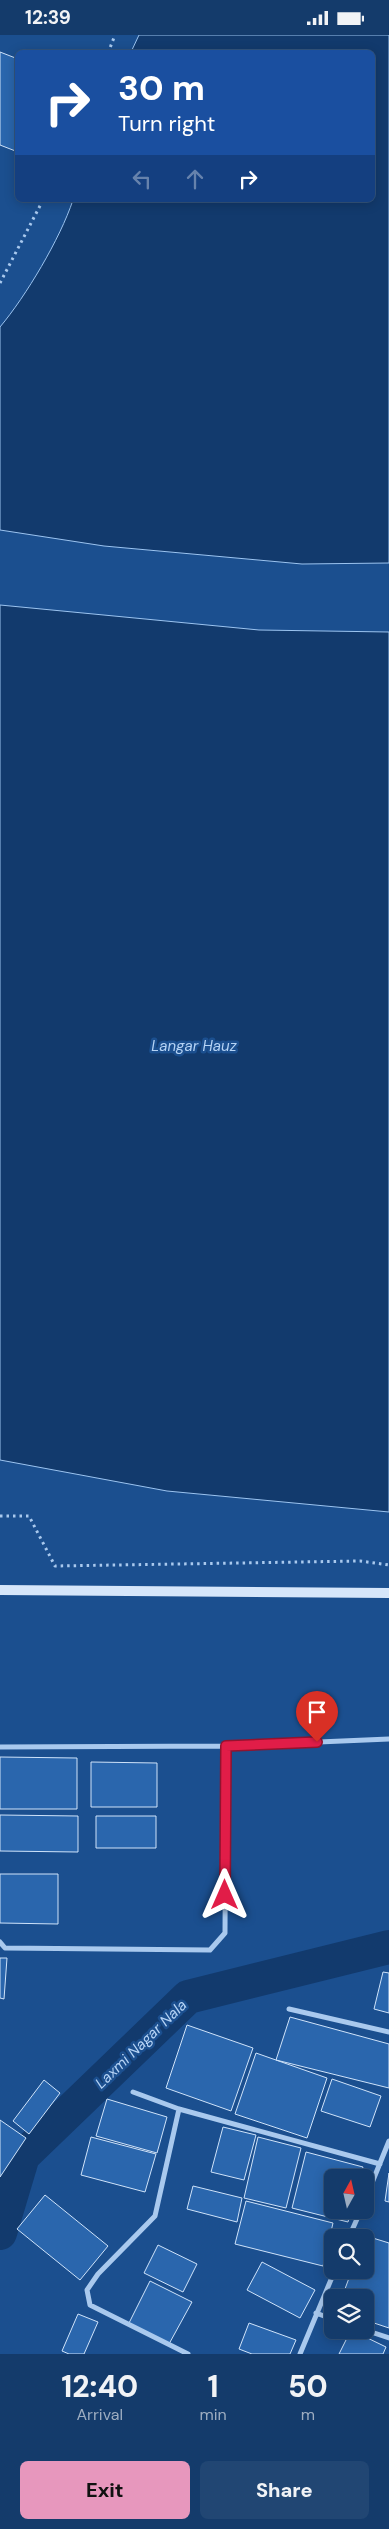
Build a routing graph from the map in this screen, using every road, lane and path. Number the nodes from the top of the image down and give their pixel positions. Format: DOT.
graph roads {
  1 [pos="115,35"];
  2 [pos="109,50"];
  3 [pos="42,202"];
  4 [pos="0,283"];
  5 [pos="0,1516"];
  6 [pos="389,1565"];
  7 [pos="0,1589"];
  8 [pos="389,1593"];
  9 [pos="389,1739"];
  10 [pos="226,1746"];
  11 [pos="0,1747"];
  12 [pos="0,1942"];
  13 [pos="289,2009"];
  14 [pos="389,2032"];
  15 [pos="133,2092"];
  16 [pos="179,2109"];
  17 [pos="389,2141"];
  18 [pos="380,2164"];
  19 [pos="374,2178"];
  20 [pos="331,2279"];
  21 [pos="316,2313"];
  22 [pos="324,2316"];
  23 [pos="374,2333"];
  24 [pos="389,2338"];
  25 [pos="188,2354"];
  26 [pos="300,2354"];
  1 -- 2 [label="path"];
  3 -- 4 [label="path"];
  5 -- 6 [label="path"];
  7 -- 8 [label="street"];
  9 -- 10 [label="street"];
  10 -- 11 [label="street"];
  10 -- 12 [label="street"];
  13 -- 14 [label="street"];
  15 -- 16 [label="street"];
  16 -- 18 [label="street"];
  16 -- 25 [label="street"];
  17 -- 18 [label="street"];
  18 -- 19 [label="street"];
  20 -- 21 [label="street"];
  21 -- 22 [label="street"];
  21 -- 26 [label="street"];
  23 -- 24 [label="street"];
}
